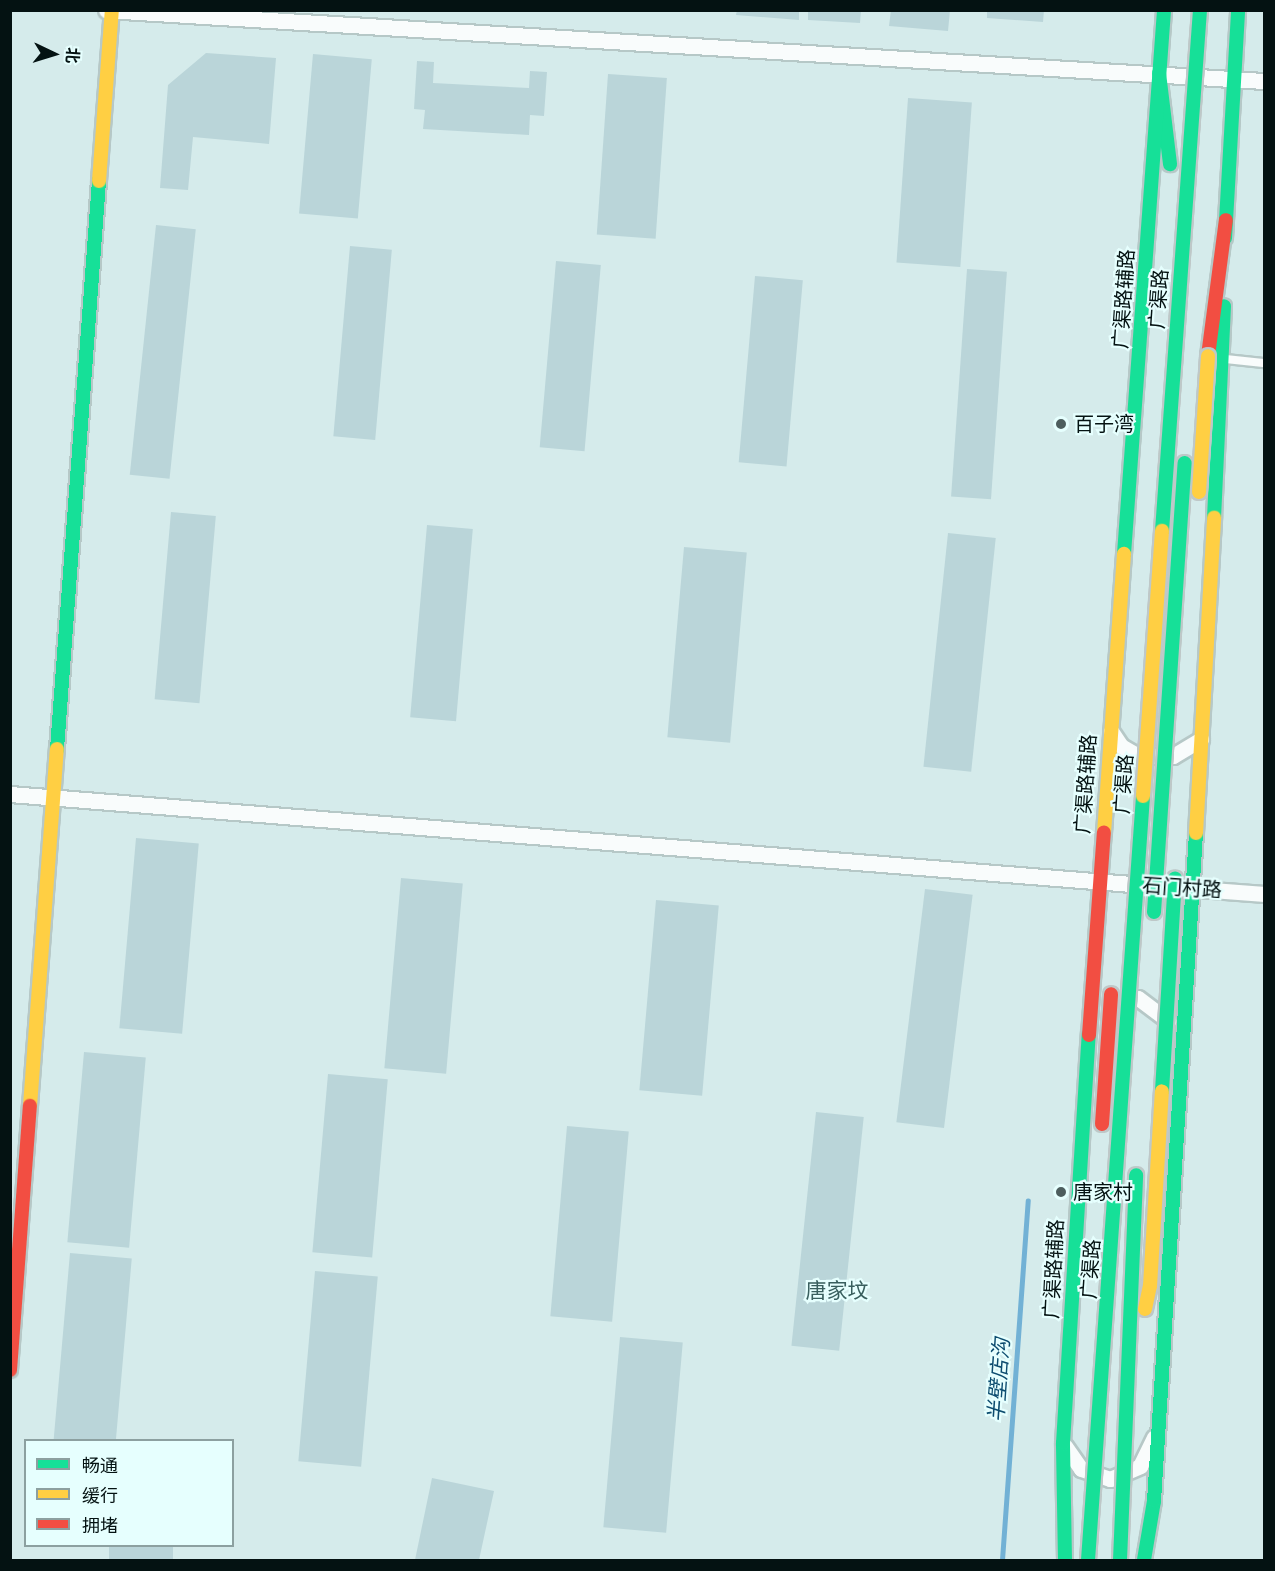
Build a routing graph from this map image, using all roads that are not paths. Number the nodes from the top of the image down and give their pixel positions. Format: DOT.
graph roads {
  1 [pos="106,10"];
  2 [pos="1164,10"];
  3 [pos="1200,10"];
  4 [pos="1238,10"];
  5 [pos="112,11"];
  6 [pos="1214,57"];
  7 [pos="1159,73"];
  8 [pos="1233,79"];
  9 [pos="1264,81"];
  10 [pos="1211,92"];
  11 [pos="1170,169"];
  12 [pos="1226,219"];
  13 [pos="1224,359"];
  14 [pos="1264,363"];
  15 [pos="1186,443"];
  16 [pos="1198,511"];
  17 [pos="1110,728"];
  18 [pos="1184,736"];
  19 [pos="1130,737"];
  20 [pos="1201,740"];
  21 [pos="1182,771"];
  22 [pos="1127,772"];
  23 [pos="10,794"];
  24 [pos="52,796"];
  25 [pos="1120,865"];
  26 [pos="1176,865"];
  27 [pos="1099,883"];
  28 [pos="1192,888"];
  29 [pos="1264,894"];
  30 [pos="1118,900"];
  31 [pos="1153,924"];
  32 [pos="1112,981"];
  33 [pos="1149,982"];
  34 [pos="1146,1029"];
  35 [pos="1089,1030"];
  36 [pos="1182,1035"];
  37 [pos="1101,1143"];
  38 [pos="1137,1157"];
  39 [pos="1093,1292"];
  40 [pos="10,1370"];
  41 [pos="1130,1378"];
  42 [pos="1101,1403"];
  43 [pos="1158,1429"];
  44 [pos="1063,1443"];
  45 [pos="1065,1560"];
  46 [pos="1088,1560"];
  47 [pos="1120,1560"];
  48 [pos="1144,1560"];
  1 -- 5 [label="street"];
  2 -- 7 [label="main road, 广渠路辅路"];
  3 -- 42 [label="main road, 广渠路, bridge"];
  4 -- 8 [label="main road"];
  5 -- 7 [label="street"];
  5 -- 24 [label="main road"];
  6 -- 10 [label="main road"];
  7 -- 8 [label="street"];
  7 -- 11 [label="main road"];
  7 -- 17 [label="main road, 广渠路辅路"];
  8 -- 9 [label="street"];
  8 -- 12 [label="main road"];
  12 -- 13 [label="main road"];
  12 -- 16 [label="main road, bridge"];
  13 -- 14 [label="lane"];
  13 -- 20 [label="main road"];
  15 -- 31 [label="main road, 广渠路, bridge"];
  17 -- 20 [label="street"];
  17 -- 27 [label="main road, 广渠路辅路"];
  18 -- 21 [label="main road"];
  19 -- 22 [label="main road"];
  20 -- 28 [label="main road"];
  23 -- 24 [label="street, 石门村路"];
  24 -- 27 [label="street, 石门村路"];
  24 -- 40 [label="main road"];
  25 -- 30 [label="main road"];
  26 -- 41 [label="main road, bridge"];
  27 -- 28 [label="street, 石门村路"];
  27 -- 35 [label="main road, 广渠路辅路"];
  28 -- 29 [label="street, 石门村路"];
  28 -- 36 [label="main road"];
  32 -- 37 [label="main road, bridge"];
  33 -- 34 [label="main road"];
  35 -- 36 [label="street"];
  35 -- 44 [label="main road, 广渠路辅路"];
  36 -- 43 [label="main road"];
  38 -- 41 [label="main road, 广渠路, bridge"];
  39 -- 42 [label="main road, bridge"];
  41 -- 47 [label="main road, 广渠路, bridge"];
  42 -- 46 [label="main road, 广渠路, bridge"];
  43 -- 44 [label="street"];
  43 -- 48 [label="main road"];
  44 -- 45 [label="main road, 广渠路辅路"];
}
